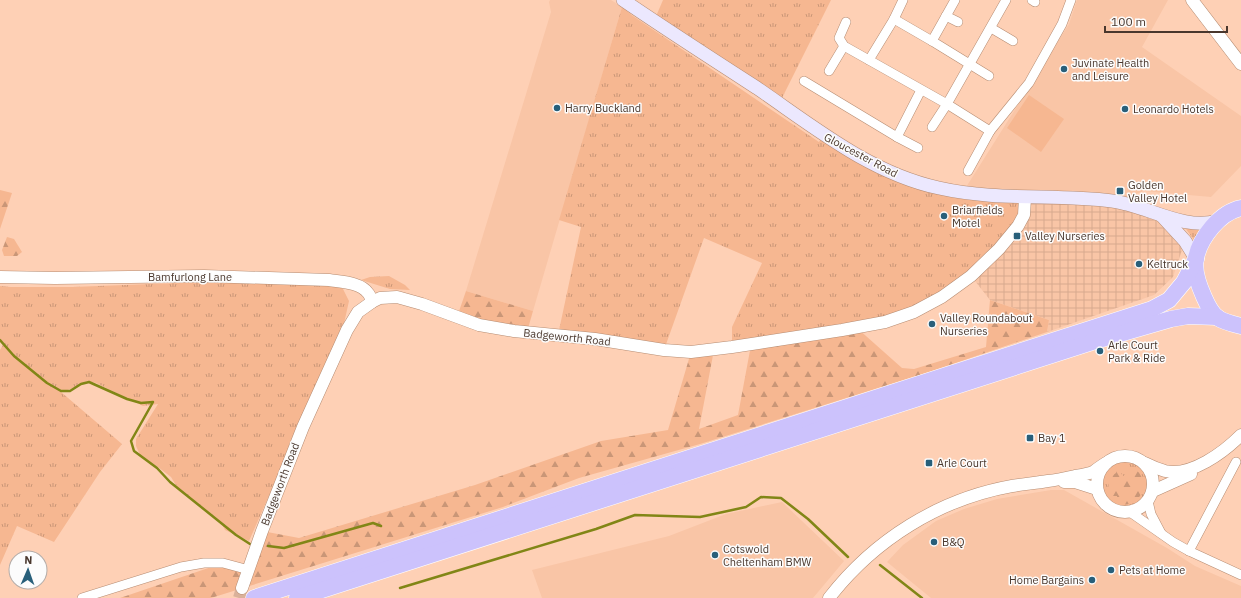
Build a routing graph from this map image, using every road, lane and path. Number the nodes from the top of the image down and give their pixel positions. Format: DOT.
graph roads {
  1 [pos="623,0"];
  2 [pos="903,0"];
  3 [pos="955,0"];
  4 [pos="1006,0"];
  5 [pos="1072,0"];
  6 [pos="1192,0"];
  7 [pos="946,16"];
  8 [pos="894,19"];
  9 [pos="846,22"];
  10 [pos="958,22"];
  11 [pos="991,28"];
  12 [pos="932,41"];
  13 [pos="1013,41"];
  14 [pos="844,46"];
  15 [pos="869,60"];
  16 [pos="969,64"];
  17 [pos="1241,64"];
  18 [pos="829,71"];
  19 [pos="988,76"];
  20 [pos="804,81"];
  21 [pos="921,90"];
  22 [pos="947,104"];
  23 [pos="932,126"];
  24 [pos="990,131"];
  25 [pos="897,137"];
  26 [pos="918,148"];
  27 [pos="968,171"];
  28 [pos="1025,198"];
  29 [pos="1240,207"];
  30 [pos="1160,214"];
  31 [pos="1217,221"];
  32 [pos="1196,258"];
  33 [pos="0,277"];
  34 [pos="372,302"];
  35 [pos="1217,317"];
  36 [pos="1241,326"];
  37 [pos="1241,435"];
  38 [pos="1241,443"];
  39 [pos="1236,462"];
  40 [pos="1106,463"];
  41 [pos="1145,463"];
  42 [pos="1049,481"];
  43 [pos="1097,489"];
  44 [pos="1151,496"];
  45 [pos="1130,512"];
  46 [pos="1162,534"];
  47 [pos="1189,551"];
  48 [pos="249,570"];
  49 [pos="1241,575"];
  50 [pos="248,593"];
  51 [pos="82,598"];
  52 [pos="297,598"];
  53 [pos="829,598"];
  1 -- 28 [label="main road, Gloucester Road"];
  2 -- 8 [label="street"];
  3 -- 7 [label="street"];
  4 -- 11 [label="street"];
  5 -- 24 [label="street"];
  6 -- 17 [label="street"];
  7 -- 10 [label="street"];
  7 -- 12 [label="street"];
  8 -- 12 [label="street"];
  8 -- 15 [label="street"];
  9 -- 14 [label="street"];
  11 -- 13 [label="street"];
  11 -- 16 [label="street"];
  12 -- 16 [label="street"];
  14 -- 15 [label="street"];
  14 -- 18 [label="street"];
  15 -- 21 [label="street"];
  16 -- 19 [label="street"];
  16 -- 22 [label="street"];
  20 -- 25 [label="street"];
  21 -- 22 [label="street"];
  21 -- 25 [label="street"];
  22 -- 23 [label="street"];
  22 -- 24 [label="street"];
  24 -- 27 [label="street"];
  25 -- 26 [label="street"];
  28 -- 30 [label="main road, Gloucester Road"];
  28 -- 34 [label="street, Badgeworth Road"];
  29 -- 31 [label="highway"];
  30 -- 31 [label="main road, Gloucester Road"];
  30 -- 32 [label="main road"];
  31 -- 32 [label="highway"];
  32 -- 35 [label="highway"];
  32 -- 50 [label="highway"];
  33 -- 34 [label="street, Bamfurlong Lane"];
  34 -- 48 [label="street, Badgeworth Road"];
  35 -- 36 [label="highway"];
  35 -- 52 [label="highway"];
  37 -- 41 [label="street"];
  38 -- 44 [label="street"];
  39 -- 47 [label="street"];
  40 -- 41 [label="street"];
  40 -- 42 [label="street"];
  40 -- 43 [label="street"];
  41 -- 44 [label="street"];
  42 -- 43 [label="street"];
  42 -- 53 [label="street"];
  43 -- 45 [label="street"];
  44 -- 45 [label="street"];
  44 -- 46 [label="street"];
  45 -- 46 [label="street"];
  46 -- 47 [label="street"];
  47 -- 49 [label="street"];
  48 -- 50 [label="street, Badgeworth Road"];
  48 -- 51 [label="street"];
}
